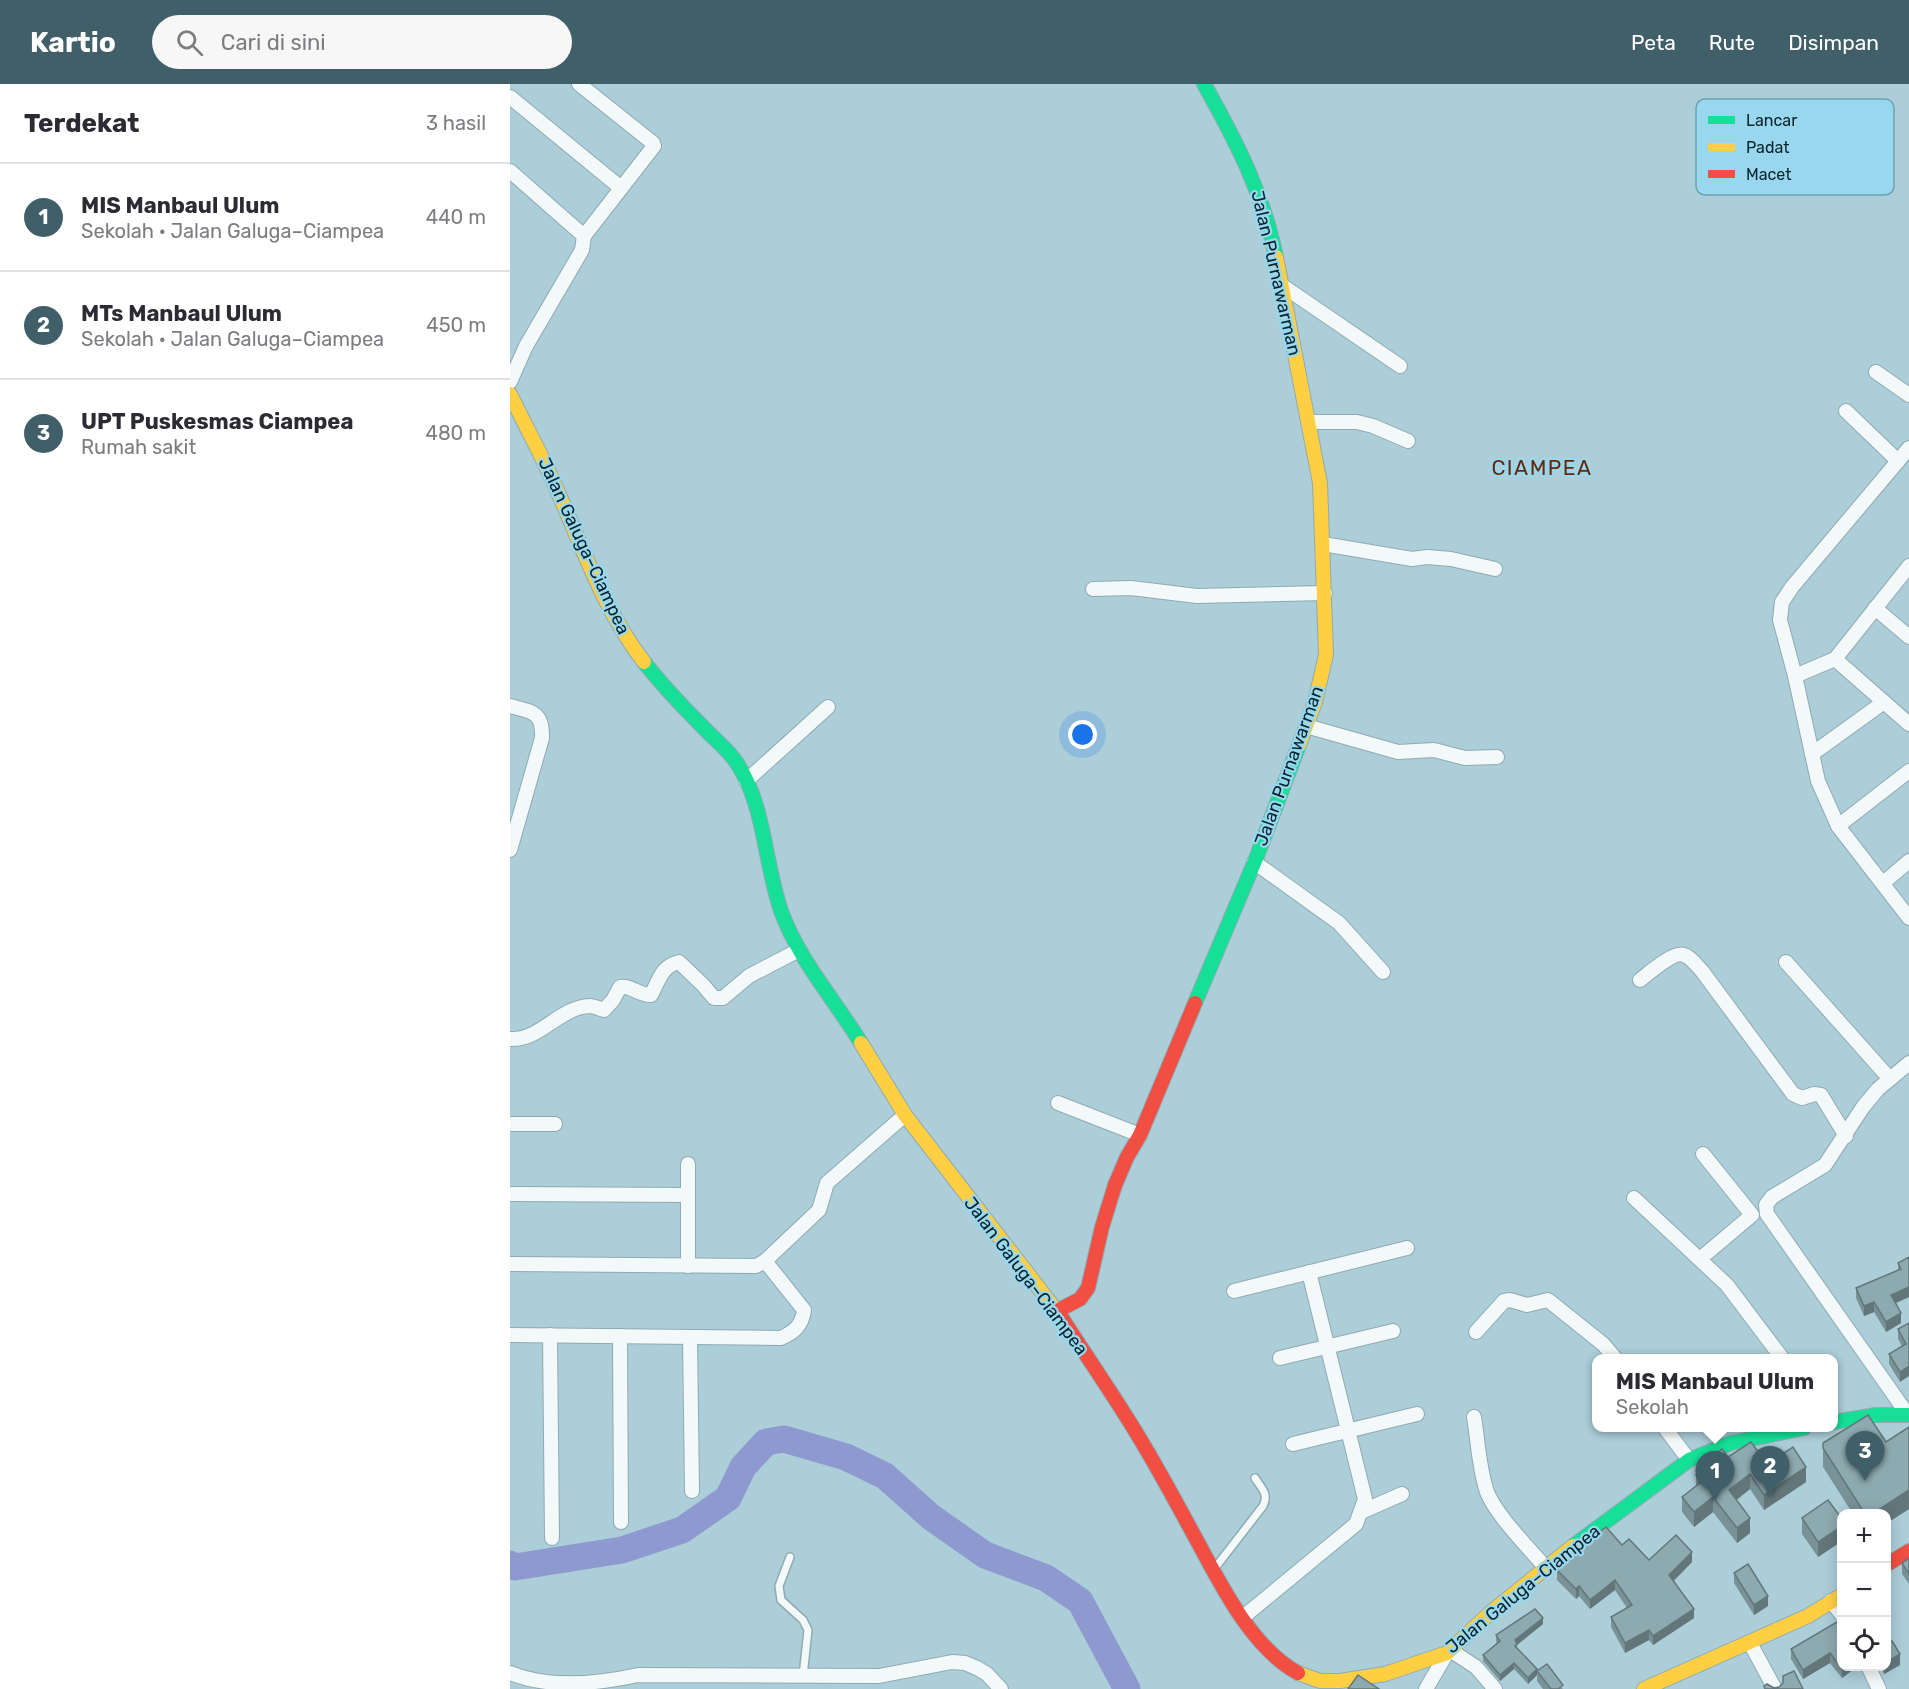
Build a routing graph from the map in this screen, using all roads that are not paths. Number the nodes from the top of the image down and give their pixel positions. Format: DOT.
graph roads {
  1 [pos="579,84"];
  2 [pos="1204,84"];
  3 [pos="510,97"];
  4 [pos="510,171"];
  5 [pos="621,188"];
  6 [pos="584,236"];
  7 [pos="1280,284"];
  8 [pos="1400,366"];
  9 [pos="1876,372"];
  10 [pos="510,382"];
  11 [pos="510,394"];
  12 [pos="1909,395"];
  13 [pos="1846,411"];
  14 [pos="1309,422"];
  15 [pos="1408,441"];
  16 [pos="1909,448"];
  17 [pos="1898,461"];
  18 [pos="1323,544"];
  19 [pos="1909,566"];
  20 [pos="1496,569"];
  21 [pos="1093,589"];
  22 [pos="1325,593"];
  23 [pos="1875,608"];
  24 [pos="1909,637"];
  25 [pos="1835,659"];
  26 [pos="1795,676"];
  27 [pos="1884,702"];
  28 [pos="510,706"];
  29 [pos="828,707"];
  30 [pos="1909,724"];
  31 [pos="1306,726"];
  32 [pos="1812,754"];
  33 [pos="1497,757"];
  34 [pos="1909,771"];
  35 [pos="746,781"];
  36 [pos="1838,826"];
  37 [pos="510,850"];
  38 [pos="1909,861"];
  39 [pos="1254,862"];
  40 [pos="1883,883"];
  41 [pos="1909,918"];
  42 [pos="799,950"];
  43 [pos="1786,962"];
  44 [pos="1383,972"];
  45 [pos="1640,980"];
  46 [pos="510,1039"];
  47 [pos="1909,1063"];
  48 [pos="1890,1079"];
  49 [pos="1058,1103"];
  50 [pos="905,1115"];
  51 [pos="510,1124"];
  52 [pos="555,1124"];
  53 [pos="1140,1135"];
  54 [pos="1846,1136"];
  55 [pos="1703,1154"];
  56 [pos="688,1164"];
  57 [pos="510,1194"];
  58 [pos="688,1195"];
  59 [pos="1634,1198"];
  60 [pos="1407,1248"];
  61 [pos="1701,1258"];
  62 [pos="765,1261"];
  63 [pos="510,1264"];
  64 [pos="688,1266"];
  65 [pos="1309,1272"];
  66 [pos="1234,1291"];
  67 [pos="1057,1311"];
  68 [pos="1393,1331"];
  69 [pos="1476,1332"];
  70 [pos="510,1335"];
  71 [pos="550,1335"];
  72 [pos="620,1336"];
  73 [pos="690,1337"];
  74 [pos="1327,1346"];
  75 [pos="1611,1354"];
  76 [pos="1778,1354"];
  77 [pos="1280,1358"];
  78 [pos="1417,1414"];
  79 [pos="1909,1415"];
  80 [pos="1474,1417"];
  81 [pos="1838,1421"];
  82 [pos="1348,1430"];
  83 [pos="1668,1432"];
  84 [pos="1782,1432"];
  85 [pos="1293,1444"];
  86 [pos="1689,1460"];
  87 [pos="1255,1479"];
  88 [pos="692,1491"];
  89 [pos="1402,1494"];
  90 [pos="1361,1512"];
  91 [pos="621,1522"];
  92 [pos="552,1538"];
  93 [pos="1909,1551"];
  94 [pos="790,1557"];
  95 [pos="1890,1563"];
  96 [pos="1545,1567"];
  97 [pos="1213,1570"];
  98 [pos="1836,1598"];
  99 [pos="1242,1618"];
  100 [pos="1750,1643"];
  101 [pos="1449,1652"];
  102 [pos="1870,1671"];
  103 [pos="510,1673"];
  104 [pos="803,1676"];
  105 [pos="879,1683"];
  106 [pos="1001,1689"];
  107 [pos="1426,1689"];
  108 [pos="1495,1689"];
  109 [pos="1644,1689"];
  110 [pos="1775,1689"];
  111 [pos="1879,1689"];
  1 -- 5 [label="street"];
  2 -- 7 [label="street, Jalan Purnawarman"];
  3 -- 5 [label="street"];
  4 -- 6 [label="street"];
  5 -- 6 [label="street"];
  6 -- 10 [label="street"];
  7 -- 8 [label="street"];
  7 -- 14 [label="street, Jalan Purnawarman"];
  9 -- 12 [label="street"];
  11 -- 35 [label="street, Jalan Galuga–Ciampea"];
  13 -- 17 [label="street"];
  14 -- 15 [label="street"];
  14 -- 18 [label="street, Jalan Purnawarman"];
  16 -- 17 [label="street"];
  17 -- 26 [label="street"];
  18 -- 20 [label="street"];
  18 -- 22 [label="street, Jalan Purnawarman"];
  19 -- 23 [label="street"];
  21 -- 22 [label="street"];
  22 -- 31 [label="street, Jalan Purnawarman"];
  23 -- 24 [label="street"];
  23 -- 25 [label="street"];
  25 -- 26 [label="street"];
  25 -- 27 [label="street"];
  26 -- 32 [label="street"];
  27 -- 30 [label="street"];
  27 -- 32 [label="street"];
  28 -- 37 [label="street"];
  29 -- 35 [label="street"];
  31 -- 33 [label="street"];
  31 -- 39 [label="street, Jalan Purnawarman"];
  32 -- 36 [label="street"];
  34 -- 36 [label="street"];
  35 -- 42 [label="street, Jalan Galuga–Ciampea"];
  36 -- 40 [label="street"];
  38 -- 40 [label="street"];
  39 -- 44 [label="street"];
  39 -- 53 [label="street, Jalan Purnawarman"];
  40 -- 41 [label="street"];
  42 -- 46 [label="street"];
  42 -- 50 [label="street, Jalan Galuga–Ciampea"];
  43 -- 48 [label="street"];
  45 -- 54 [label="street"];
  47 -- 48 [label="street"];
  48 -- 54 [label="street"];
  49 -- 53 [label="street"];
  50 -- 62 [label="street"];
  50 -- 67 [label="street, Jalan Galuga–Ciampea"];
  51 -- 52 [label="street"];
  53 -- 67 [label="street, Jalan Purnawarman"];
  54 -- 79 [label="street"];
  55 -- 61 [label="street"];
  56 -- 58 [label="street"];
  57 -- 58 [label="street"];
  58 -- 64 [label="street"];
  59 -- 61 [label="street"];
  60 -- 65 [label="street"];
  61 -- 76 [label="street"];
  62 -- 64 [label="street"];
  62 -- 73 [label="street"];
  63 -- 64 [label="street"];
  65 -- 66 [label="street"];
  65 -- 74 [label="street"];
  67 -- 97 [label="street, Jalan Galuga–Ciampea"];
  68 -- 74 [label="street"];
  69 -- 75 [label="street"];
  70 -- 71 [label="street"];
  71 -- 72 [label="street"];
  71 -- 92 [label="street"];
  72 -- 73 [label="street"];
  72 -- 91 [label="street"];
  73 -- 88 [label="street"];
  74 -- 77 [label="street"];
  74 -- 82 [label="street"];
  78 -- 82 [label="street"];
  79 -- 81 [label="street"];
  80 -- 96 [label="street"];
  82 -- 85 [label="street"];
  82 -- 90 [label="street"];
  83 -- 86 [label="street"];
  84 -- 86 [label="street, Jalan Galuga–Ciampea"];
  86 -- 96 [label="street, Jalan Galuga–Ciampea"];
  87 -- 97 [label="lane"];
  89 -- 90 [label="street"];
  90 -- 99 [label="street"];
  93 -- 95 [label="street"];
  94 -- 104 [label="lane"];
  96 -- 101 [label="street, Jalan Galuga–Ciampea"];
  97 -- 99 [label="street, Jalan Galuga–Ciampea"];
  98 -- 100 [label="street"];
  99 -- 101 [label="street, Jalan Galuga–Ciampea"];
  100 -- 109 [label="street"];
  100 -- 110 [label="street"];
  101 -- 107 [label="street"];
  101 -- 108 [label="street"];
  102 -- 111 [label="street"];
  103 -- 104 [label="street"];
  104 -- 105 [label="street"];
  105 -- 106 [label="street"];
}
